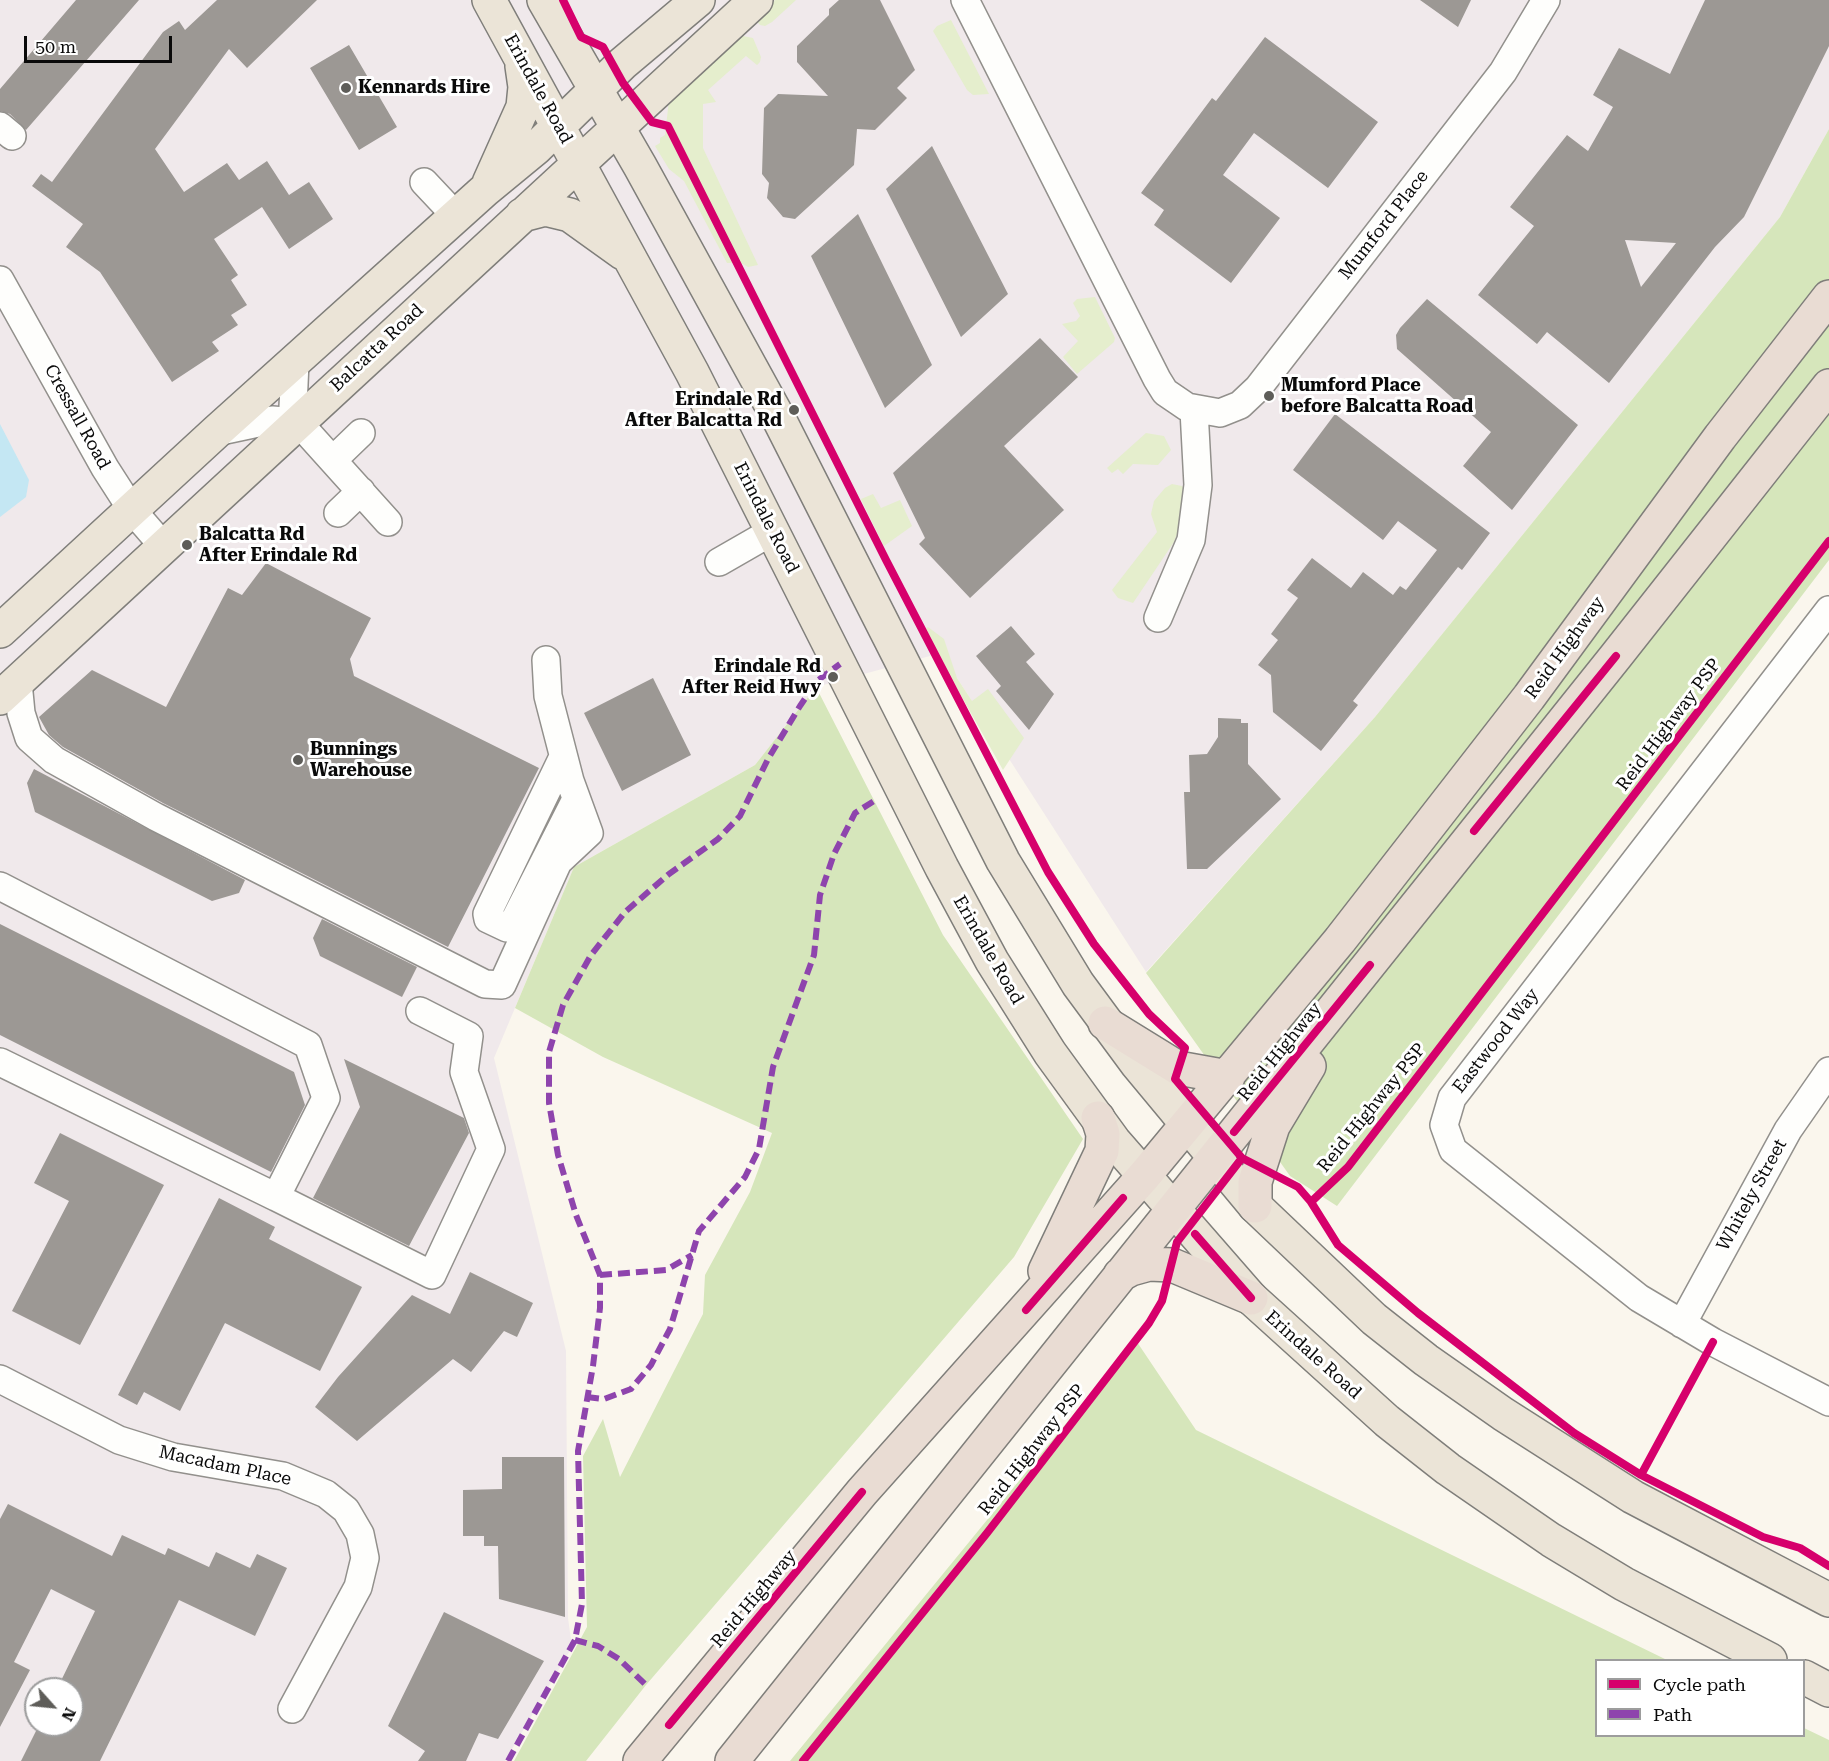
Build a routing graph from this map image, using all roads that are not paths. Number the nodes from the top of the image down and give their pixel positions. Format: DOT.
graph roads {
  1 [pos="489,0"];
  2 [pos="544,0"];
  3 [pos="698,0"];
  4 [pos="756,0"];
  5 [pos="965,0"];
  6 [pos="1546,0"];
  7 [pos="520,59"];
  8 [pos="595,89"];
  9 [pos="558,127"];
  10 [pos="617,127"];
  11 [pos="578,163"];
  12 [pos="424,182"];
  13 [pos="485,190"];
  14 [pos="522,214"];
  15 [pos="456,216"];
  16 [pos="631,260"];
  17 [pos="0,280"];
  18 [pos="1829,297"];
  19 [pos="295,362"];
  20 [pos="1829,386"];
  21 [pos="1194,410"];
  22 [pos="297,422"];
  23 [pos="216,432"];
  24 [pos="361,433"];
  25 [pos="333,460"];
  26 [pos="370,490"];
  27 [pos="132,510"];
  28 [pos="338,513"];
  29 [pos="388,522"];
  30 [pos="773,531"];
  31 [pos="165,548"];
  32 [pos="719,562"];
  33 [pos="1829,610"];
  34 [pos="1158,618"];
  35 [pos="0,631"];
  36 [pos="546,660"];
  37 [pos="6,694"];
  38 [pos="563,757"];
  39 [pos="576,799"];
  40 [pos="0,886"];
  41 [pos="1370,964"];
  42 [pos="420,1011"];
  43 [pos="1105,1023"];
  44 [pos="0,1062"];
  45 [pos="1829,1071"];
  46 [pos="1228,1077"];
  47 [pos="1098,1119"];
  48 [pos="1187,1127"];
  49 [pos="1213,1158"];
  50 [pos="1144,1176"];
  51 [pos="276,1197"];
  52 [pos="1255,1206"];
  53 [pos="1172,1208"];
  54 [pos="1120,1275"];
  55 [pos="1251,1298"];
  56 [pos="1026,1310"];
  57 [pos="1682,1324"];
  58 [pos="0,1379"];
  59 [pos="1829,1402"];
  60 [pos="1829,1600"];
  61 [pos="1768,1659"];
  62 [pos="1805,1678"];
  63 [pos="1829,1690"];
  64 [pos="292,1709"];
  65 [pos="640,1761"];
  66 [pos="732,1761"];
  1 -- 7 [label="main road, Erindale Road"];
  2 -- 8 [label="main road"];
  3 -- 8 [label="main road"];
  4 -- 10 [label="main road, Balcatta Road"];
  5 -- 21 [label="street"];
  6 -- 21 [label="street, Mumford Place"];
  7 -- 9 [label="main road, Erindale Road"];
  7 -- 13 [label="main road"];
  8 -- 9 [label="main road"];
  8 -- 10 [label="main road"];
  9 -- 11 [label="main road, Erindale Road"];
  9 -- 13 [label="main road"];
  10 -- 11 [label="main road, Balcatta Road"];
  10 -- 43 [label="main road"];
  11 -- 14 [label="main road, Balcatta Road"];
  11 -- 16 [label="main road, Erindale Road"];
  12 -- 15 [label="street"];
  13 -- 15 [label="main road"];
  14 -- 16 [label="main road"];
  14 -- 22 [label="main road, Balcatta Road"];
  15 -- 19 [label="main road"];
  16 -- 30 [label="main road, Erindale Road"];
  17 -- 27 [label="street, Cressall Road"];
  18 -- 46 [label="highway, Reid Highway"];
  19 -- 22 [label="street"];
  19 -- 23 [label="main road"];
  20 -- 41 [label="highway, Reid Highway"];
  21 -- 34 [label="street"];
  22 -- 23 [label="street"];
  22 -- 25 [label="street"];
  22 -- 31 [label="main road, Balcatta Road"];
  23 -- 27 [label="main road"];
  24 -- 25 [label="street"];
  25 -- 26 [label="street"];
  26 -- 28 [label="street"];
  26 -- 29 [label="street"];
  27 -- 31 [label="street, Cressall Road"];
  27 -- 35 [label="main road"];
  30 -- 32 [label="street"];
  30 -- 47 [label="main road, Erindale Road"];
  31 -- 37 [label="main road, Balcatta Road"];
  33 -- 57 [label="street, Eastwood Way"];
  36 -- 38 [label="street"];
  37 -- 39 [label="street"];
  38 -- 39 [label="street"];
  38 -- 39 [label="street"];
  40 -- 51 [label="street"];
  41 -- 49 [label="highway, Reid Highway"];
  41 -- 52 [label="highway"];
  42 -- 51 [label="street"];
  43 -- 46 [label="highway"];
  43 -- 48 [label="main road"];
  44 -- 51 [label="street"];
  45 -- 57 [label="street, Whitely Street"];
  46 -- 48 [label="highway, Reid Highway"];
  47 -- 50 [label="main road, Erindale Road"];
  47 -- 56 [label="highway"];
  48 -- 49 [label="main road"];
  48 -- 50 [label="highway, Reid Highway"];
  49 -- 52 [label="main road"];
  49 -- 53 [label="highway, Reid Highway"];
  50 -- 53 [label="main road, Erindale Road"];
  50 -- 56 [label="highway, Reid Highway"];
  52 -- 60 [label="main road"];
  53 -- 54 [label="highway, Reid Highway"];
  53 -- 55 [label="main road, Erindale Road"];
  54 -- 55 [label="highway"];
  54 -- 66 [label="highway, Reid Highway"];
  55 -- 61 [label="main road, Erindale Road"];
  56 -- 65 [label="highway, Reid Highway"];
  57 -- 59 [label="street, Eastwood Way"];
  58 -- 64 [label="street, Macadam Place"];
  62 -- 63 [label="main road"];
}
